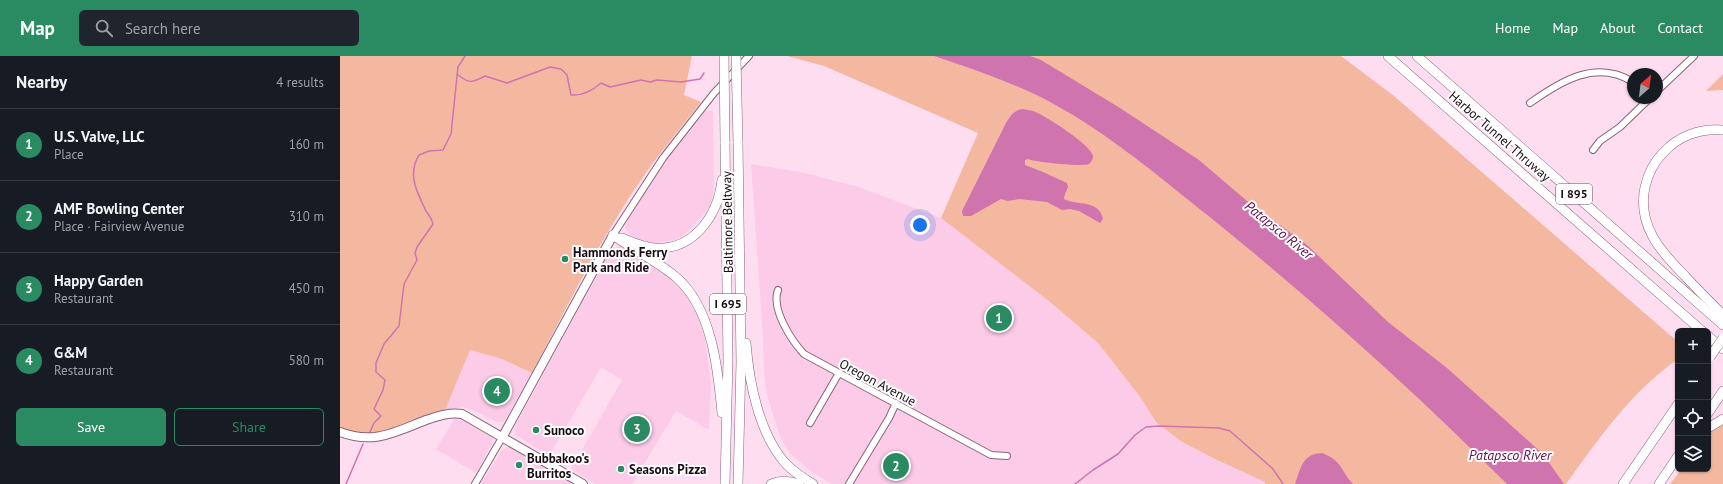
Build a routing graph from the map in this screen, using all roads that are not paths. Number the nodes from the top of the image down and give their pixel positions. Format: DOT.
graph roads {
  1 [pos="724,56"];
  2 [pos="736,56"];
  3 [pos="750,56"];
  4 [pos="1388,56"];
  5 [pos="1417,56"];
  6 [pos="1694,56"];
  7 [pos="1627,79"];
  8 [pos="1663,85"];
  9 [pos="1530,104"];
  10 [pos="1644,104"];
  11 [pos="1723,130"];
  12 [pos="1592,150"];
  13 [pos="726,155"];
  14 [pos="613,235"];
  15 [pos="741,276"];
  16 [pos="778,290"];
  17 [pos="1723,315"];
  18 [pos="1723,325"];
  19 [pos="1699,328"];
  20 [pos="1723,338"];
  21 [pos="1711,339"];
  22 [pos="1723,349"];
  23 [pos="1711,355"];
  24 [pos="839,373"];
  25 [pos="1723,391"];
  26 [pos="896,404"];
  27 [pos="1675,408"];
  28 [pos="1711,409"];
  29 [pos="1723,419"];
  30 [pos="810,424"];
  31 [pos="1711,426"];
  32 [pos="340,432"];
  33 [pos="503,436"];
  34 [pos="726,454"];
  35 [pos="1008,456"];
  36 [pos="1675,460"];
  37 [pos="1675,464"];
  38 [pos="1666,473"];
  39 [pos="475,484"];
  40 [pos="583,484"];
  41 [pos="725,484"];
  42 [pos="738,484"];
  43 [pos="771,484"];
  44 [pos="799,484"];
  45 [pos="813,484"];
  46 [pos="849,484"];
  47 [pos="1623,484"];
  48 [pos="1659,484"];
  1 -- 13 [label="highway, Baltimore Beltway / I 695, bridge"];
  2 -- 15 [label="highway, Baltimore Beltway / I 695, bridge"];
  3 -- 14 [label="street"];
  4 -- 19 [label="highway, Harbor Tunnel Thruway / I 895"];
  5 -- 18 [label="highway, Harbor Tunnel Thruway / I 895"];
  6 -- 8 [label="street"];
  7 -- 9 [label="street"];
  10 -- 12 [label="street"];
  11 -- 17 [label="highway"];
  13 -- 14 [label="highway"];
  13 -- 34 [label="highway, Baltimore Beltway / I 695"];
  14 -- 33 [label="main road"];
  14 -- 34 [label="highway"];
  15 -- 42 [label="highway, Baltimore Beltway / I 695"];
  15 -- 45 [label="highway"];
  16 -- 24 [label="street, Oregon Avenue"];
  20 -- 23 [label="highway, bridge"];
  21 -- 22 [label="highway"];
  24 -- 26 [label="street, Oregon Avenue"];
  24 -- 30 [label="street"];
  25 -- 28 [label="highway"];
  26 -- 35 [label="street, Oregon Avenue"];
  26 -- 46 [label="street"];
  27 -- 47 [label="highway"];
  29 -- 31 [label="highway"];
  32 -- 33 [label="main road"];
  33 -- 39 [label="street"];
  33 -- 40 [label="main road"];
  34 -- 41 [label="highway, Baltimore Beltway / I 695"];
  36 -- 38 [label="highway"];
  37 -- 38 [label="highway"];
  38 -- 48 [label="highway"];
  43 -- 44 [label="highway"];
}
